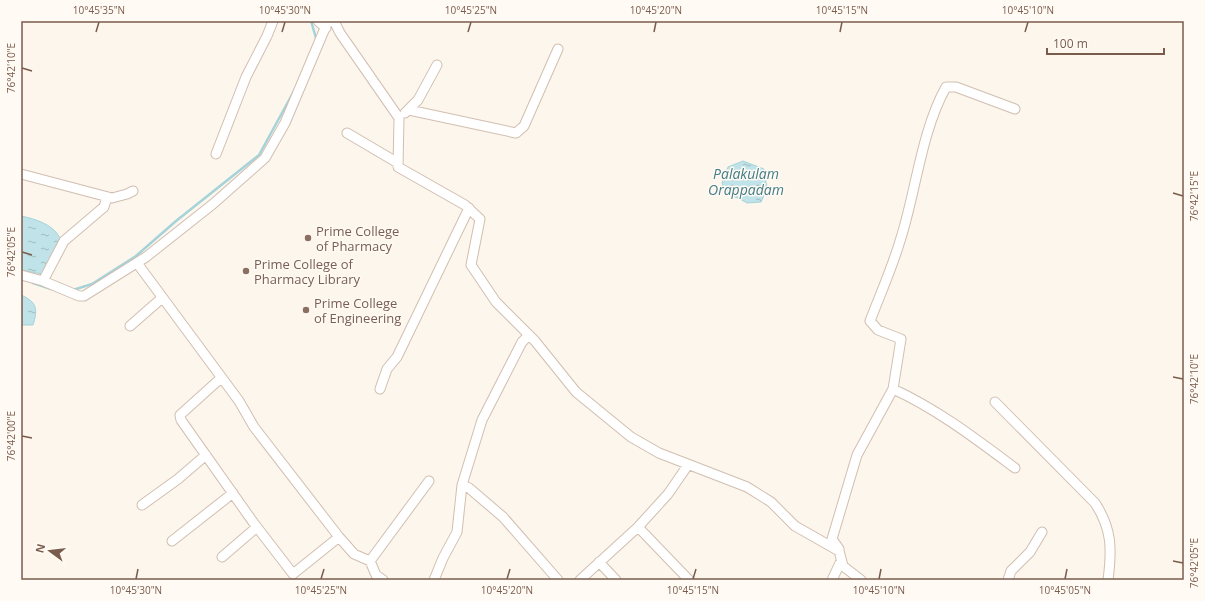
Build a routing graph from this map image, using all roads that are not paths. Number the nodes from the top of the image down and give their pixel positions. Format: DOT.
graph roads {
  1 [pos="272,21"];
  2 [pos="318,21"];
  3 [pos="334,21"];
  4 [pos="327,24"];
  5 [pos="558,49"];
  6 [pos="437,65"];
  7 [pos="1015,109"];
  8 [pos="409,110"];
  9 [pos="399,118"];
  10 [pos="347,133"];
  11 [pos="216,154"];
  12 [pos="398,163"];
  13 [pos="21,174"];
  14 [pos="132,191"];
  15 [pos="107,197"];
  16 [pos="469,208"];
  17 [pos="137,263"];
  18 [pos="21,275"];
  19 [pos="43,281"];
  20 [pos="162,298"];
  21 [pos="130,326"];
  22 [pos="529,335"];
  23 [pos="221,378"];
  24 [pos="380,388"];
  25 [pos="893,389"];
  26 [pos="994,402"];
  27 [pos="206,455"];
  28 [pos="688,464"];
  29 [pos="1015,468"];
  30 [pos="429,481"];
  31 [pos="462,485"];
  32 [pos="233,493"];
  33 [pos="142,505"];
  34 [pos="257,527"];
  35 [pos="638,527"];
  36 [pos="1042,532"];
  37 [pos="339,537"];
  38 [pos="172,541"];
  39 [pos="839,551"];
  40 [pos="222,557"];
  41 [pos="370,561"];
  42 [pos="599,562"];
  43 [pos="843,566"];
  44 [pos="383,580"];
  45 [pos="434,580"];
  46 [pos="558,580"];
  47 [pos="580,580"];
  48 [pos="616,580"];
  49 [pos="689,580"];
  50 [pos="832,580"];
  51 [pos="861,580"];
  52 [pos="1008,580"];
  53 [pos="1108,580"];
  1 -- 11 [label="street"];
  2 -- 4 [label="street"];
  3 -- 9 [label="street"];
  4 -- 17 [label="street"];
  5 -- 8 [label="street"];
  6 -- 8 [label="street"];
  7 -- 25 [label="street"];
  8 -- 9 [label="street"];
  9 -- 12 [label="street"];
  10 -- 12 [label="street"];
  12 -- 16 [label="street"];
  13 -- 15 [label="street"];
  14 -- 15 [label="street"];
  15 -- 19 [label="street"];
  16 -- 22 [label="street"];
  16 -- 24 [label="street"];
  17 -- 19 [label="street"];
  17 -- 20 [label="street"];
  18 -- 19 [label="street"];
  20 -- 21 [label="street"];
  20 -- 23 [label="street"];
  22 -- 28 [label="street"];
  22 -- 31 [label="street"];
  23 -- 27 [label="street"];
  23 -- 37 [label="street"];
  25 -- 29 [label="street"];
  25 -- 39 [label="street"];
  26 -- 53 [label="street"];
  27 -- 32 [label="street"];
  27 -- 33 [label="street"];
  28 -- 35 [label="street"];
  28 -- 39 [label="street"];
  30 -- 41 [label="street"];
  31 -- 45 [label="street"];
  31 -- 46 [label="street"];
  32 -- 34 [label="street"];
  32 -- 38 [label="street"];
  34 -- 37 [label="street"];
  34 -- 40 [label="street"];
  35 -- 42 [label="street"];
  35 -- 49 [label="street"];
  36 -- 52 [label="street"];
  37 -- 41 [label="street"];
  39 -- 43 [label="street"];
  41 -- 44 [label="street"];
  42 -- 47 [label="street"];
  42 -- 48 [label="street"];
  43 -- 50 [label="street"];
  43 -- 51 [label="street"];
}
